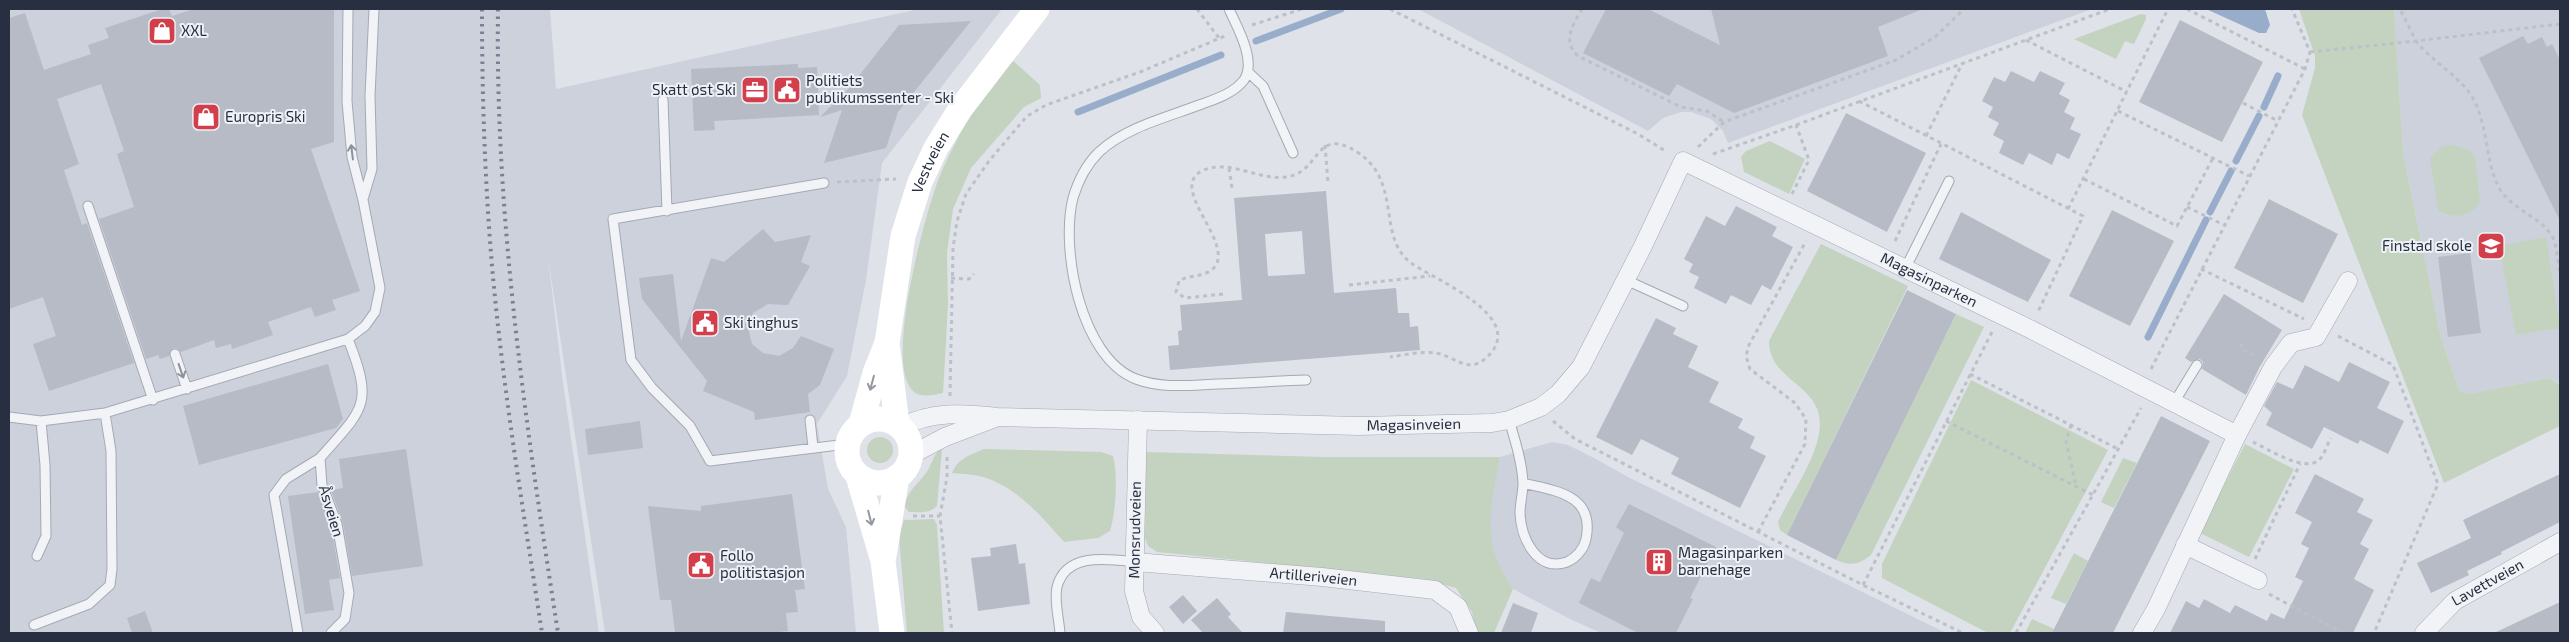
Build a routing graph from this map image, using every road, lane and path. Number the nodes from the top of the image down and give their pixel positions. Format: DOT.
graph roads {
  1 [pos="348,9"];
  2 [pos="374,9"];
  3 [pos="1037,9"];
  4 [pos="1197,9"];
  5 [pos="1229,9"];
  6 [pos="1302,9"];
  7 [pos="1390,9"];
  8 [pos="1582,9"];
  9 [pos="1964,9"];
  10 [pos="2110,9"];
  11 [pos="2168,9"];
  12 [pos="2187,9"];
  13 [pos="2292,9"];
  14 [pos="2400,9"];
  15 [pos="2560,24"];
  16 [pos="1252,25"];
  17 [pos="1228,35"];
  18 [pos="1219,38"];
  19 [pos="2026,40"];
  20 [pos="2416,41"];
  21 [pos="2310,52"];
  22 [pos="1962,64"];
  23 [pos="2305,69"];
  24 [pos="1248,72"];
  25 [pos="2127,92"];
  26 [pos="663,100"];
  27 [pos="1859,102"];
  28 [pos="2243,103"];
  29 [pos="2118,111"];
  30 [pos="2278,121"];
  31 [pos="1724,122"];
  32 [pos="1796,125"];
  33 [pos="1926,136"];
  34 [pos="1941,144"];
  35 [pos="1325,145"];
  36 [pos="1293,153"];
  37 [pos="2213,158"];
  38 [pos="1683,161"];
  39 [pos="1229,168"];
  40 [pos="2249,176"];
  41 [pos="902,179"];
  42 [pos="2084,179"];
  43 [pos="1949,180"];
  44 [pos="824,183"];
  45 [pos="1328,183"];
  46 [pos="1232,188"];
  47 [pos="363,200"];
  48 [pos="88,206"];
  49 [pos="2187,207"];
  50 [pos="2068,209"];
  51 [pos="1784,210"];
  52 [pos="667,211"];
  53 [pos="2224,225"];
  54 [pos="1815,226"];
  55 [pos="1886,260"];
  56 [pos="1905,269"];
  57 [pos="2201,269"];
  58 [pos="2560,273"];
  59 [pos="974,274"];
  60 [pos="1431,276"];
  61 [pos="952,278"];
  62 [pos="1626,280"];
  63 [pos="2348,281"];
  64 [pos="1349,285"];
  65 [pos="1223,294"];
  66 [pos="1683,306"];
  67 [pos="2001,314"];
  68 [pos="2323,328"];
  69 [pos="2030,329"];
  70 [pos="348,339"];
  71 [pos="887,343"];
  72 [pos="175,354"];
  73 [pos="1390,357"];
  74 [pos="2196,365"];
  75 [pos="1970,374"];
  76 [pos="1306,380"];
  77 [pos="2147,388"];
  78 [pos="187,389"];
  79 [pos="153,400"];
  80 [pos="950,401"];
  81 [pos="2175,402"];
  82 [pos="1541,407"];
  83 [pos="105,412"];
  84 [pos="997,417"];
  85 [pos="9,418"];
  86 [pos="810,420"];
  87 [pos="1138,420"];
  88 [pos="1509,420"];
  89 [pos="40,421"];
  90 [pos="1946,421"];
  91 [pos="2071,425"];
  92 [pos="899,426"];
  93 [pos="854,434"];
  94 [pos="2237,435"];
  95 [pos="2331,438"];
  96 [pos="813,447"];
  97 [pos="2118,449"];
  98 [pos="946,451"];
  99 [pos="910,455"];
  100 [pos="320,458"];
  101 [pos="2300,464"];
  102 [pos="858,476"];
  103 [pos="897,477"];
  104 [pos="1523,483"];
  105 [pos="2076,487"];
  106 [pos="2093,495"];
  107 [pos="905,516"];
  108 [pos="940,516"];
  109 [pos="1758,532"];
  110 [pos="2560,542"];
  111 [pos="2185,545"];
  112 [pos="37,556"];
  113 [pos="883,561"];
  114 [pos="1134,562"];
  115 [pos="2253,578"];
  116 [pos="1863,585"];
  117 [pos="34,625"];
  118 [pos="298,633"];
  119 [pos="331,633"];
  120 [pos="892,633"];
  121 [pos="952,633"];
  122 [pos="1060,633"];
  123 [pos="1155,633"];
  124 [pos="1469,633"];
  125 [pos="1963,633"];
  126 [pos="2016,633"];
  127 [pos="2142,633"];
  128 [pos="2344,633"];
  129 [pos="2374,633"];
  130 [pos="2424,633"];
  47 -- 1 [label="lane, one-way"];
  2 -- 47 [label="lane"];
  3 -- 71 [label="street, Vestveien"];
  4 -- 18 [label="path"];
  5 -- 24 [label="lane"];
  6 -- 16 [label="path"];
  7 -- 38 [label="path"];
  8 -- 31 [label="path"];
  9 -- 31 [label="path"];
  10 -- 19 [label="path"];
  11 -- 25 [label="path"];
  12 -- 23 [label="path"];
  13 -- 21 [label="path"];
  14 -- 20 [label="path"];
  15 -- 20 [label="path"];
  17 -- 18 [label="path"];
  18 -- 61 [label="path"];
  19 -- 22 [label="path"];
  19 -- 25 [label="path"];
  20 -- 21 [label="path"];
  20 -- 58 [label="path"];
  21 -- 23 [label="path"];
  22 -- 27 [label="path"];
  22 -- 33 [label="path"];
  23 -- 30 [label="path"];
  24 -- 36 [label="lane"];
  24 -- 76 [label="lane"];
  25 -- 29 [label="path"];
  26 -- 52 [label="lane"];
  27 -- 32 [label="path"];
  27 -- 33 [label="path"];
  28 -- 30 [label="path"];
  29 -- 37 [label="path"];
  29 -- 42 [label="path"];
  30 -- 40 [label="path"];
  31 -- 38 [label="path"];
  32 -- 38 [label="path"];
  32 -- 51 [label="path"];
  33 -- 34 [label="path"];
  34 -- 50 [label="path"];
  34 -- 55 [label="path"];
  35 -- 39 [label="path"];
  35 -- 45 [label="path"];
  35 -- 60 [label="path"];
  37 -- 40 [label="path"];
  37 -- 49 [label="path"];
  38 -- 51 [label="street, Magasinparken"];
  38 -- 62 [label="street, Magasinveien"];
  39 -- 46 [label="path"];
  39 -- 65 [label="path"];
  40 -- 53 [label="path"];
  41 -- 44 [label="path"];
  42 -- 49 [label="path"];
  42 -- 50 [label="path"];
  43 -- 56 [label="lane"];
  44 -- 52 [label="lane"];
  47 -- 70 [label="lane"];
  48 -- 79 [label="lane"];
  49 -- 53 [label="path"];
  50 -- 69 [label="path"];
  51 -- 54 [label="street, Magasinparken"];
  52 -- 96 [label="lane"];
  53 -- 57 [label="path"];
  54 -- 55 [label="street, Magasinparken"];
  54 -- 109 [label="path"];
  55 -- 56 [label="street, Magasinparken"];
  56 -- 67 [label="street, Magasinparken"];
  57 -- 68 [label="path"];
  57 -- 77 [label="path"];
  59 -- 61 [label="path"];
  60 -- 64 [label="path"];
  60 -- 73 [label="path"];
  61 -- 80 [label="path"];
  62 -- 66 [label="lane"];
  62 -- 82 [label="street, Magasinveien"];
  63 -- 68 [label="street"];
  67 -- 69 [label="street, Magasinparken"];
  67 -- 75 [label="path"];
  68 -- 94 [label="street"];
  68 -- 129 [label="path"];
  69 -- 77 [label="street, Magasinparken"];
  70 -- 78 [label="lane"];
  70 -- 100 [label="lane"];
  71 -- 92 [label="street, Vestveien"];
  71 -- 93 [label="street, Vestveien, one-way"];
  72 -- 78 [label="lane, one-way"];
  74 -- 81 [label="lane"];
  75 -- 90 [label="path"];
  75 -- 91 [label="path"];
  77 -- 81 [label="street, Magasinparken"];
  77 -- 97 [label="path"];
  78 -- 79 [label="lane"];
  79 -- 83 [label="lane"];
  81 -- 94 [label="street, Magasinparken"];
  82 -- 88 [label="street, Magasinveien"];
  82 -- 109 [label="path"];
  83 -- 89 [label="lane"];
  83 -- 117 [label="lane"];
  84 -- 87 [label="street, Magasinveien"];
  84 -- 92 [label="street, Magasinveien"];
  84 -- 99 [label="street, Magasinveien"];
  85 -- 89 [label="lane"];
  86 -- 96 [label="lane"];
  87 -- 88 [label="street, Magasinveien"];
  87 -- 114 [label="street, Monsrudveien"];
  88 -- 104 [label="lane"];
  89 -- 112 [label="lane"];
  90 -- 105 [label="path"];
  90 -- 116 [label="path"];
  91 -- 97 [label="path"];
  91 -- 105 [label="path"];
  92 -- 93 [label="street"];
  92 -- 99 [label="street, Vestveien"];
  93 -- 96 [label="lane"];
  93 -- 102 [label="street, Vestveien"];
  94 -- 101 [label="path"];
  94 -- 111 [label="street"];
  95 -- 101 [label="path"];
  97 -- 106 [label="path"];
  98 -- 108 [label="path"];
  99 -- 103 [label="street, Vestveien"];
  100 -- 118 [label="lane"];
  100 -- 119 [label="lane, Åsveien"];
  101 -- 115 [label="path"];
  102 -- 103 [label="street"];
  102 -- 113 [label="street, Vestveien, one-way"];
  103 -- 113 [label="street, Vestveien"];
  104 -- 104 [label="lane"];
  105 -- 106 [label="path"];
  106 -- 126 [label="path"];
  107 -- 108 [label="path"];
  108 -- 121 [label="path"];
  109 -- 116 [label="path"];
  110 -- 130 [label="street, Lavettveien"];
  111 -- 115 [label="street"];
  111 -- 127 [label="street"];
  113 -- 120 [label="street, Vestveien"];
  114 -- 122 [label="lane"];
  114 -- 123 [label="street, Monsrudveien"];
  114 -- 124 [label="street, Artilleriveien"];
  115 -- 128 [label="path"];
  116 -- 125 [label="path"];
}
